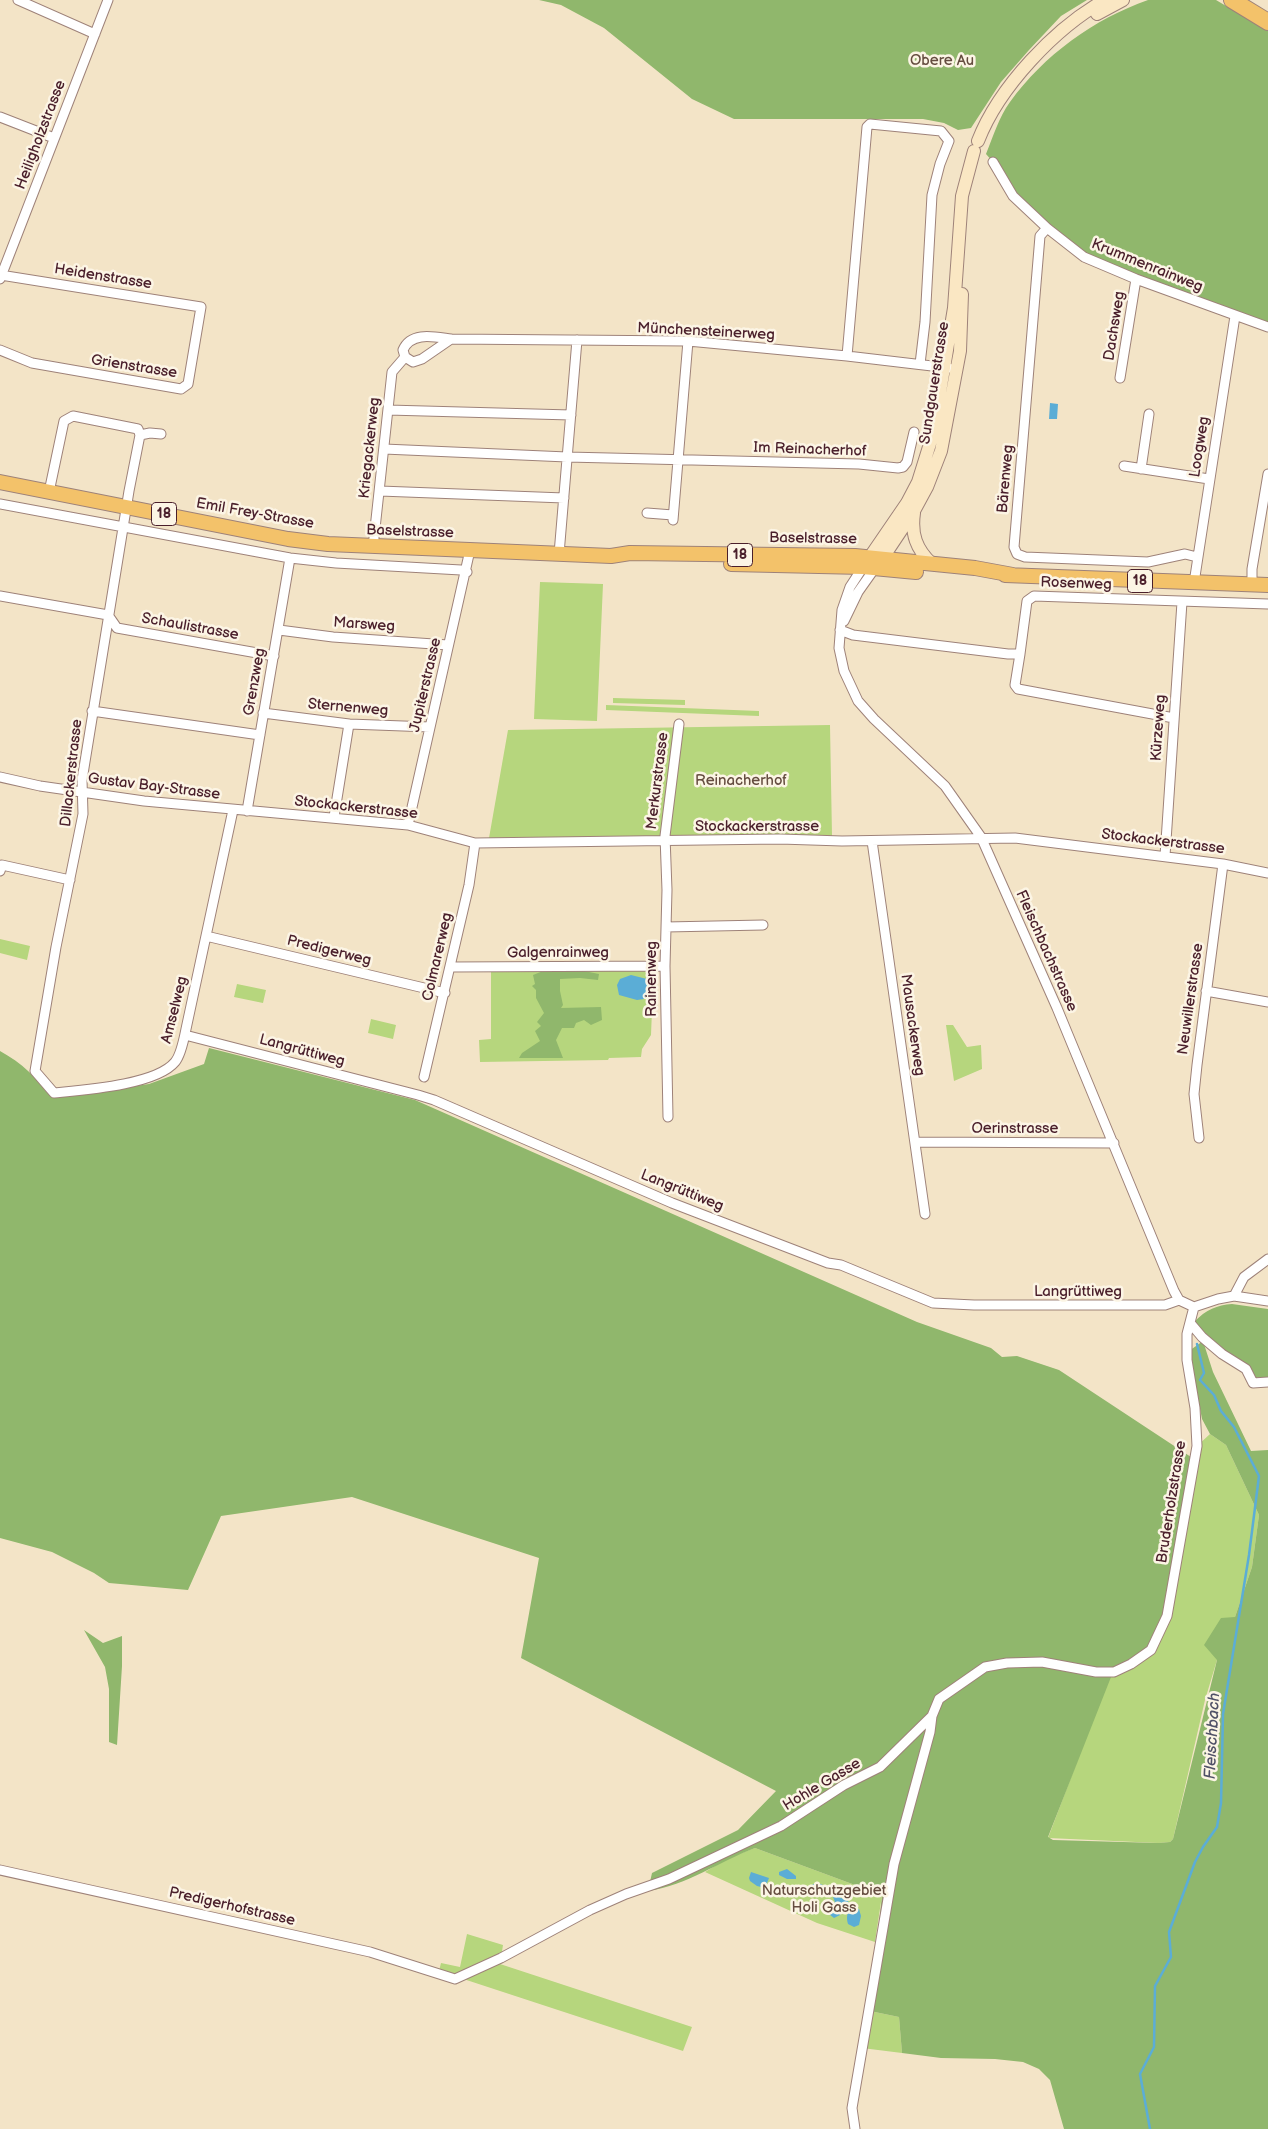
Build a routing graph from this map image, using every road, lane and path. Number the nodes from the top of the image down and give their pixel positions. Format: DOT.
graph roads {
  1 [pos="108,0"];
  2 [pos="1105,0"];
  3 [pos="1123,0"];
  4 [pos="1232,0"];
  5 [pos="23,1"];
  6 [pos="1268,22"];
  7 [pos="94,34"];
  8 [pos="1031,60"];
  9 [pos="0,117"];
  10 [pos="54,138"];
  11 [pos="993,162"];
  12 [pos="1047,228"];
  13 [pos="1,276"];
  14 [pos="1136,279"];
  15 [pos="202,307"];
  16 [pos="1235,316"];
  17 [pos="1268,327"];
  18 [pos="451,339"];
  19 [pos="577,340"];
  20 [pos="688,341"];
  21 [pos="0,350"];
  22 [pos="847,356"];
  23 [pos="405,357"];
  24 [pos="920,364"];
  25 [pos="951,368"];
  26 [pos="1120,378"];
  27 [pos="388,410"];
  28 [pos="1149,414"];
  29 [pos="571,415"];
  30 [pos="914,432"];
  31 [pos="161,434"];
  32 [pos="140,435"];
  33 [pos="384,449"];
  34 [pos="567,457"];
  35 [pos="678,459"];
  36 [pos="1124,466"];
  37 [pos="1141,469"];
  38 [pos="1268,474"];
  39 [pos="1209,479"];
  40 [pos="0,482"];
  41 [pos="380,491"];
  42 [pos="49,492"];
  43 [pos="564,498"];
  44 [pos="0,504"];
  45 [pos="127,506"];
  46 [pos="914,511"];
  47 [pos="647,513"];
  48 [pos="124,528"];
  49 [pos="328,544"];
  50 [pos="373,547"];
  51 [pos="470,550"];
  52 [pos="559,554"];
  53 [pos="610,556"];
  54 [pos="1197,557"];
  55 [pos="290,558"];
  56 [pos="872,563"];
  57 [pos="932,564"];
  58 [pos="837,567"];
  59 [pos="467,572"];
  60 [pos="1013,575"];
  61 [pos="1194,583"];
  62 [pos="1252,584"];
  63 [pos="1268,585"];
  64 [pos="850,587"];
  65 [pos="0,596"];
  66 [pos="1182,602"];
  67 [pos="1268,604"];
  68 [pos="108,615"];
  69 [pos="278,630"];
  70 [pos="840,630"];
  71 [pos="448,645"];
  72 [pos="1020,654"];
  73 [pos="274,656"];
  74 [pos="92,711"];
  75 [pos="264,713"];
  76 [pos="1174,718"];
  77 [pos="349,724"];
  78 [pos="679,724"];
  79 [pos="430,727"];
  80 [pos="260,735"];
  81 [pos="0,777"];
  82 [pos="82,792"];
  83 [pos="232,810"];
  84 [pos="246,811"];
  85 [pos="334,818"];
  86 [pos="408,825"];
  87 [pos="980,837"];
  88 [pos="872,840"];
  89 [pos="665,841"];
  90 [pos="475,843"];
  91 [pos="1165,856"];
  92 [pos="1223,864"];
  93 [pos="0,872"];
  94 [pos="1268,873"];
  95 [pos="70,880"];
  96 [pos="763,925"];
  97 [pos="666,927"];
  98 [pos="206,936"];
  99 [pos="665,966"];
  100 [pos="451,967"];
  101 [pos="1206,991"];
  102 [pos="445,993"];
  103 [pos="1268,1002"];
  104 [pos="185,1035"];
  105 [pos="35,1071"];
  106 [pos="424,1077"];
  107 [pos="668,1117"];
  108 [pos="1199,1138"];
  109 [pos="915,1142"];
  110 [pos="1114,1143"];
  111 [pos="925,1214"];
  112 [pos="1268,1258"];
  113 [pos="1234,1296"];
  114 [pos="1179,1300"];
  115 [pos="1268,1301"];
  116 [pos="1194,1307"];
  117 [pos="1190,1324"];
  118 [pos="1268,1382"];
  119 [pos="1167,1616"];
  120 [pos="932,1716"];
  121 [pos="0,1870"];
  122 [pos="455,1979"];
  123 [pos="855,2129"];
  1 -- 7 [label="street, Heiligholzstrasse"];
  2 -- 8 [label="main road, Sundgauerstrasse"];
  3 -- 8 [label="main road, Sundgauerstrasse"];
  4 -- 6 [label="highway"];
  5 -- 7 [label="street"];
  7 -- 10 [label="street, Heiligholzstrasse"];
  8 -- 25 [label="main road, Sundgauerstrasse"];
  9 -- 10 [label="street"];
  10 -- 13 [label="street, Heiligholzstrasse"];
  11 -- 12 [label="street, Krummenrainweg"];
  12 -- 14 [label="street, Krummenrainweg"];
  12 -- 54 [label="street, Bärenweg"];
  13 -- 15 [label="street, Heidenstrasse"];
  14 -- 16 [label="street, Krummenrainweg"];
  14 -- 26 [label="street, Dachsweg"];
  15 -- 21 [label="street, Grienstrasse"];
  16 -- 17 [label="street, Krummenrainweg"];
  16 -- 39 [label="street, Loogweg"];
  18 -- 19 [label="street, Münchensteinerweg"];
  18 -- 23 [label="street"];
  18 -- 23 [label="street, Münchensteinerweg"];
  19 -- 20 [label="street, Münchensteinerweg"];
  19 -- 29 [label="street"];
  20 -- 22 [label="street, Münchensteinerweg"];
  20 -- 35 [label="street"];
  22 -- 24 [label="street, Münchensteinerweg"];
  22 -- 24 [label="street"];
  23 -- 27 [label="street, Kriegackerweg"];
  24 -- 25 [label="street, Münchensteinerweg"];
  25 -- 46 [label="main road, Sundgauerstrasse"];
  25 -- 56 [label="main road, Sundgauerstrasse"];
  27 -- 29 [label="street"];
  27 -- 33 [label="street, Kriegackerweg"];
  28 -- 37 [label="street"];
  29 -- 34 [label="street"];
  30 -- 35 [label="street, Im Reinacherhof"];
  31 -- 32 [label="street"];
  32 -- 42 [label="street"];
  32 -- 45 [label="street, Dillackerstrasse"];
  33 -- 34 [label="street, Im Reinacherhof"];
  33 -- 41 [label="street, Kriegackerweg"];
  34 -- 35 [label="street, Im Reinacherhof"];
  34 -- 43 [label="street"];
  35 -- 47 [label="street"];
  36 -- 37 [label="street"];
  37 -- 39 [label="street"];
  38 -- 62 [label="street"];
  39 -- 54 [label="street, Loogweg"];
  40 -- 42 [label="main road, Emil Frey-Strasse / 18"];
  41 -- 43 [label="street"];
  41 -- 50 [label="street, Kriegackerweg"];
  42 -- 45 [label="main road, Emil Frey-Strasse / 18"];
  43 -- 52 [label="street"];
  44 -- 48 [label="street"];
  45 -- 48 [label="street, Dillackerstrasse"];
  45 -- 49 [label="main road, Emil Frey-Strasse / 18"];
  46 -- 56 [label="main road, Sundgauerstrasse"];
  46 -- 57 [label="main road"];
  48 -- 55 [label="street"];
  48 -- 68 [label="street, Dillackerstrasse"];
  49 -- 50 [label="main road, Baselstrasse / 18"];
  50 -- 51 [label="main road, Baselstrasse / 18"];
  51 -- 52 [label="main road, Baselstrasse / 18"];
  51 -- 59 [label="street, Jupiterstrasse"];
  52 -- 53 [label="main road, Baselstrasse / 18"];
  53 -- 56 [label="main road, Baselstrasse / 18"];
  53 -- 58 [label="main road, Baselstrasse / 18"];
  54 -- 61 [label="street, Loogweg"];
  55 -- 59 [label="street"];
  55 -- 69 [label="street, Grenzweg"];
  56 -- 57 [label="main road, Baselstrasse / 18"];
  56 -- 58 [label="main road, Baselstrasse / 18"];
  56 -- 60 [label="main road, Baselstrasse / 18"];
  56 -- 64 [label="street, Fleischbachstrasse"];
  56 -- 70 [label="street, Fleischbachstrasse"];
  57 -- 60 [label="main road, Baselstrasse / 18"];
  58 -- 64 [label="street, Baselstrasse"];
  59 -- 71 [label="street, Jupiterstrasse"];
  60 -- 61 [label="main road, Baselstrasse / 18"];
  61 -- 62 [label="main road, Baselstrasse / 18"];
  62 -- 63 [label="main road, Baselstrasse / 18"];
  64 -- 70 [label="street, Fleischbachstrasse"];
  65 -- 68 [label="street"];
  66 -- 67 [label="street, Rosenweg"];
  66 -- 72 [label="street, Rosenweg"];
  66 -- 76 [label="street, Kürzeweg"];
  68 -- 73 [label="street, Schaulistrasse"];
  68 -- 74 [label="street, Dillackerstrasse"];
  69 -- 71 [label="street, Marsweg"];
  69 -- 73 [label="street, Grenzweg"];
  70 -- 72 [label="street"];
  70 -- 87 [label="street, Fleischbachstrasse"];
  71 -- 79 [label="street, Jupiterstrasse"];
  72 -- 76 [label="street, Rosenweg"];
  73 -- 75 [label="street, Grenzweg"];
  74 -- 80 [label="street"];
  74 -- 82 [label="street, Dillackerstrasse"];
  75 -- 77 [label="street, Sternenweg"];
  75 -- 80 [label="street, Grenzweg"];
  76 -- 91 [label="street, Kürzeweg"];
  77 -- 79 [label="street, Sternenweg"];
  77 -- 85 [label="street"];
  78 -- 89 [label="street, Merkurstrasse"];
  79 -- 86 [label="street, Jupiterstrasse"];
  80 -- 84 [label="street, Grenzweg"];
  81 -- 82 [label="street, Gustav Bay-Strasse"];
  82 -- 83 [label="street, Gustav Bay-Strasse"];
  82 -- 95 [label="street, Dillackerstrasse"];
  83 -- 84 [label="street, Gustav Bay-Strasse"];
  83 -- 98 [label="street, Amselweg"];
  84 -- 85 [label="street, Stockackerstrasse"];
  85 -- 86 [label="street, Stockackerstrasse"];
  86 -- 90 [label="street, Stockackerstrasse"];
  87 -- 88 [label="street, Stockackerstrasse"];
  87 -- 91 [label="street, Stockackerstrasse"];
  87 -- 110 [label="street, Fleischbachstrasse"];
  88 -- 89 [label="street, Stockackerstrasse"];
  88 -- 109 [label="street, Mausackerweg"];
  89 -- 90 [label="street, Stockackerstrasse"];
  89 -- 97 [label="street, Rainenweg"];
  90 -- 100 [label="street, Colmarerweg"];
  91 -- 92 [label="street, Stockackerstrasse"];
  92 -- 94 [label="street, Stockackerstrasse"];
  92 -- 101 [label="street, Neuwillerstrasse"];
  93 -- 95 [label="street"];
  95 -- 105 [label="street, Dillackerstrasse"];
  96 -- 97 [label="street"];
  97 -- 99 [label="street, Rainenweg"];
  98 -- 102 [label="street, Predigerweg"];
  98 -- 104 [label="street, Amselweg"];
  99 -- 100 [label="street, Galgenrainweg"];
  99 -- 107 [label="street, Rainenweg"];
  100 -- 102 [label="street, Colmarerweg"];
  101 -- 103 [label="street"];
  101 -- 108 [label="street, Neuwillerstrasse"];
  102 -- 106 [label="street, Colmarerweg"];
  104 -- 105 [label="street, Amselweg"];
  104 -- 114 [label="street, Langrüttiweg"];
  109 -- 110 [label="street, Oerinstrasse"];
  109 -- 111 [label="street, Mausackerweg"];
  110 -- 114 [label="street, Fleischbachstrasse"];
  112 -- 113 [label="street"];
  113 -- 115 [label="street"];
  113 -- 116 [label="street"];
  114 -- 116 [label="street"];
  116 -- 117 [label="street, Bruderholzstrasse"];
  117 -- 118 [label="street"];
  117 -- 119 [label="street, Bruderholzstrasse"];
  119 -- 120 [label="street, Hohle Gasse"];
  120 -- 122 [label="street, Hohle Gasse"];
  120 -- 123 [label="street"];
  121 -- 122 [label="street, Predigerhofstrasse"];
}
